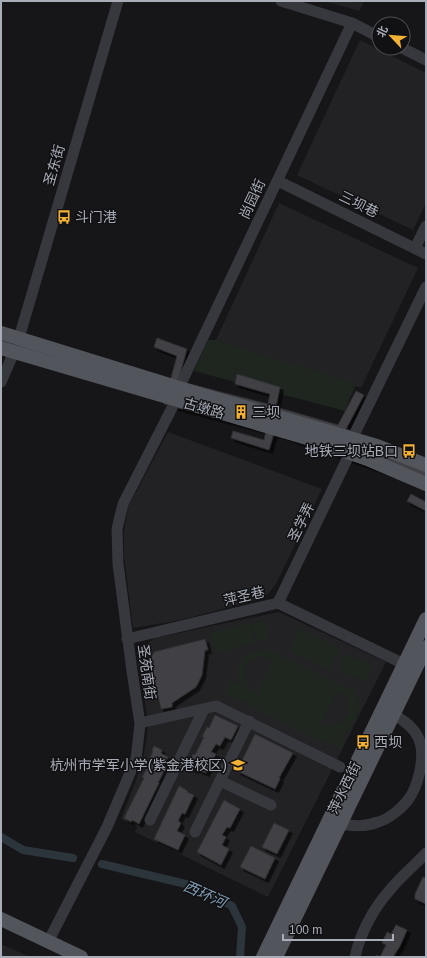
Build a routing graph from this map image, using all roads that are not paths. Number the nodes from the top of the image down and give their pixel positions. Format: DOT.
graph roads {
  1 [pos="118,1"];
  2 [pos="281,1"];
  3 [pos="352,23"];
  4 [pos="371,33"];
  5 [pos="411,52"];
  6 [pos="426,60"];
  7 [pos="278,181"];
  8 [pos="426,226"];
  9 [pos="415,248"];
  10 [pos="426,254"];
  11 [pos="426,287"];
  12 [pos="1,333"];
  13 [pos="19,338"];
  14 [pos="8,350"];
  15 [pos="1,382"];
  16 [pos="178,394"];
  17 [pos="352,439"];
  18 [pos="350,453"];
  19 [pos="426,465"];
  20 [pos="426,484"];
  21 [pos="278,603"];
  22 [pos="426,619"];
  23 [pos="127,639"];
  24 [pos="426,647"];
  25 [pos="404,664"];
  26 [pos="204,709"];
  27 [pos="393,714"];
  28 [pos="249,721"];
  29 [pos="144,722"];
  30 [pos="340,767"];
  31 [pos="220,781"];
  32 [pos="270,806"];
  33 [pos="150,820"];
  34 [pos="339,824"];
  35 [pos="195,832"];
  36 [pos="426,853"];
  37 [pos="1,919"];
  38 [pos="48,942"];
  39 [pos="270,955"];
  40 [pos="81,957"];
  41 [pos="355,957"];
  1 -- 13 [label="street, 圣东街"];
  2 -- 3 [label="street"];
  3 -- 4 [label="street"];
  3 -- 7 [label="street, 尚园街"];
  5 -- 6 [label="street"];
  7 -- 9 [label="street, 三坝巷"];
  7 -- 16 [label="street, 尚园街"];
  8 -- 9 [label="street"];
  9 -- 10 [label="street, 三坝巷"];
  11 -- 17 [label="street"];
  12 -- 13 [label="main road, 古墩路"];
  13 -- 16 [label="main road, 古墩路"];
  14 -- 15 [label="street"];
  14 -- 16 [label="main road, 古墩路"];
  16 -- 17 [label="main road, 古墩路"];
  16 -- 18 [label="main road, 古墩路"];
  16 -- 23 [label="street, 圣苑南街"];
  17 -- 19 [label="main road, 古墩路"];
  18 -- 20 [label="main road, 古墩路"];
  18 -- 21 [label="street, 圣学弄"];
  21 -- 23 [label="street, 萍圣巷"];
  21 -- 25 [label="street, 萍圣巷"];
  22 -- 25 [label="main road, 萍水西街"];
  23 -- 38 [label="street, 圣苑南街"];
  24 -- 27 [label="main road, 萍水西街"];
  25 -- 39 [label="main road, 萍水西街"];
  26 -- 28 [label="street"];
  26 -- 29 [label="street"];
  26 -- 33 [label="street"];
  27 -- 34 [label="main road, 萍水西街"];
  27 -- 34 [label="street"];
  28 -- 30 [label="street"];
  28 -- 31 [label="street"];
  31 -- 32 [label="street"];
  31 -- 35 [label="street"];
  34 -- 39 [label="main road, 萍水西街"];
  36 -- 41 [label="street"];
  37 -- 38 [label="main road"];
  38 -- 40 [label="main road"];
}
